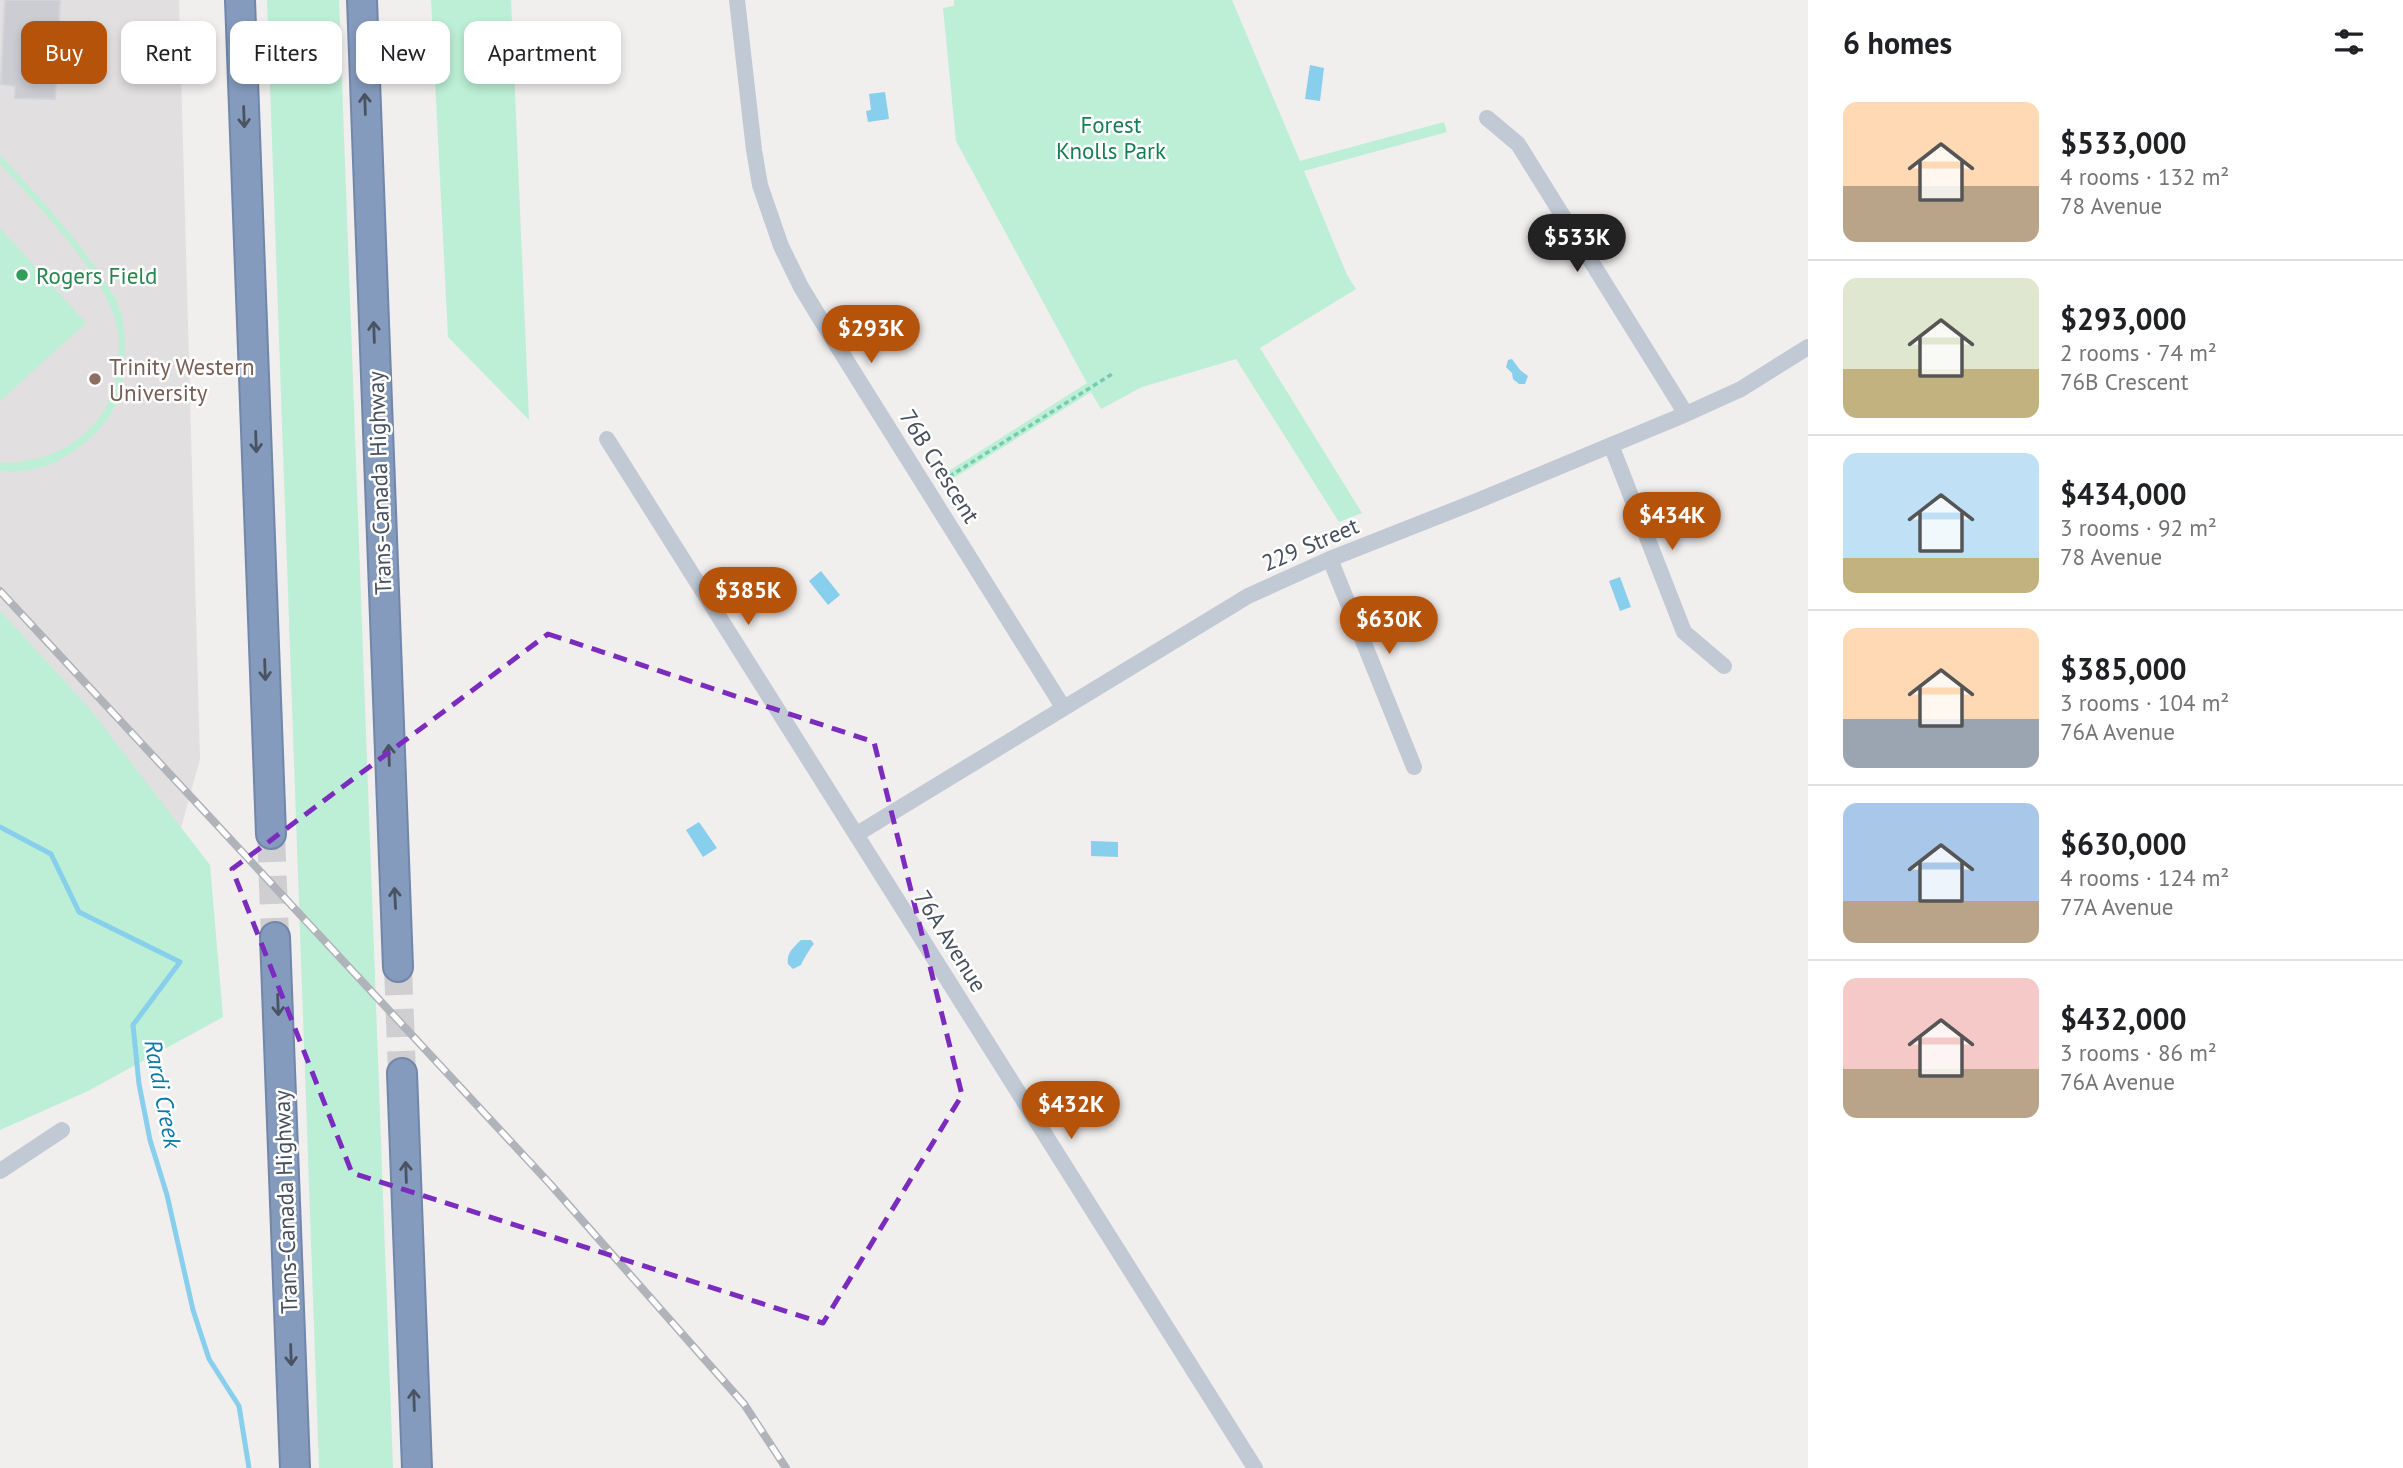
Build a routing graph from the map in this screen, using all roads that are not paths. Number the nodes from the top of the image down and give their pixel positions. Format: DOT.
graph roads {
  1 [pos="240,0"];
  2 [pos="362,0"];
  3 [pos="737,0"];
  4 [pos="1487,118"];
  5 [pos="1808,347"];
  6 [pos="1686,414"];
  7 [pos="607,439"];
  8 [pos="1611,445"];
  9 [pos="1330,559"];
  10 [pos="1724,666"];
  11 [pos="1063,707"];
  12 [pos="1414,767"];
  13 [pos="271,834"];
  14 [pos="857,834"];
  15 [pos="275,937"];
  16 [pos="398,967"];
  17 [pos="402,1073"];
  18 [pos="62,1130"];
  19 [pos="0,1171"];
  20 [pos="295,1468"];
  21 [pos="417,1468"];
  22 [pos="1255,1468"];
  1 -- 13 [label="highway, one-way"];
  16 -- 2 [label="highway, Trans-Canada Highway, one-way"];
  3 -- 11 [label="street, 76B Crescent"];
  4 -- 6 [label="street"];
  5 -- 6 [label="street, 229 Street"];
  6 -- 8 [label="street, 229 Street"];
  7 -- 14 [label="street, 76A Avenue"];
  8 -- 9 [label="street, 229 Street"];
  8 -- 10 [label="street"];
  9 -- 11 [label="street, 229 Street"];
  9 -- 12 [label="street"];
  11 -- 14 [label="street, 229 Street"];
  14 -- 22 [label="street, 76A Avenue"];
  15 -- 20 [label="highway, Trans-Canada Highway, one-way"];
  21 -- 17 [label="highway, one-way"];
  18 -- 19 [label="street"];
}
